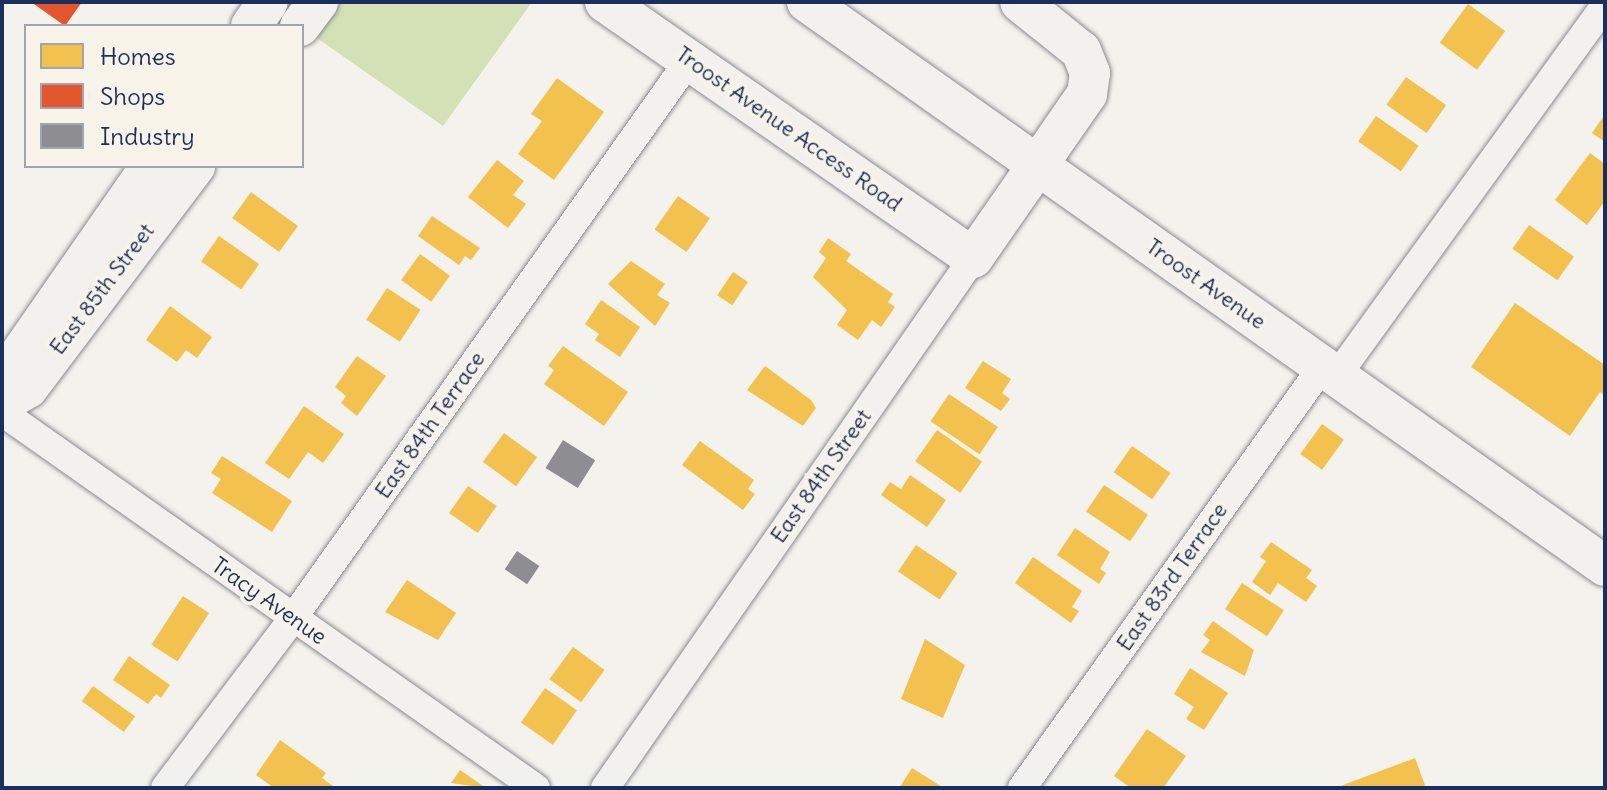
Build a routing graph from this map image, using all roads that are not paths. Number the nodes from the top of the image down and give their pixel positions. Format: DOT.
graph roads {
  1 [pos="268,2"];
  2 [pos="318,2"];
  3 [pos="605,2"];
  4 [pos="807,2"];
  5 [pos="1020,2"];
  6 [pos="1605,6"];
  7 [pos="252,24"];
  8 [pos="302,24"];
  9 [pos="690,59"];
  10 [pos="1041,167"];
  11 [pos="150,168"];
  12 [pos="193,168"];
  13 [pos="973,258"];
  14 [pos="1329,372"];
  15 [pos="2,380"];
  16 [pos="2,403"];
  17 [pos="2,412"];
  18 [pos="1605,566"];
  19 [pos="293,618"];
  20 [pos="165,788"];
  21 [pos="536,788"];
  22 [pos="605,788"];
  23 [pos="1022,788"];
  1 -- 7 [label="main road"];
  2 -- 8 [label="main road"];
  3 -- 9 [label="main road, Troost Avenue Access Road"];
  4 -- 10 [label="main road, Troost Avenue"];
  5 -- 10 [label="main road"];
  6 -- 14 [label="street, East 83rd Terrace"];
  9 -- 13 [label="main road, Troost Avenue Access Road"];
  9 -- 19 [label="street, East 84th Terrace"];
  10 -- 13 [label="main road, East 84th Street"];
  10 -- 14 [label="main road, Troost Avenue"];
  11 -- 15 [label="main road, East 85th Street"];
  12 -- 16 [label="main road, East 85th Street"];
  13 -- 22 [label="street, East 84th Street"];
  14 -- 18 [label="main road, Troost Avenue"];
  14 -- 23 [label="street, East 83rd Terrace"];
  17 -- 19 [label="street, Tracy Avenue"];
  19 -- 20 [label="street, East 84th Terrace"];
  19 -- 21 [label="street, Tracy Avenue"];
}
